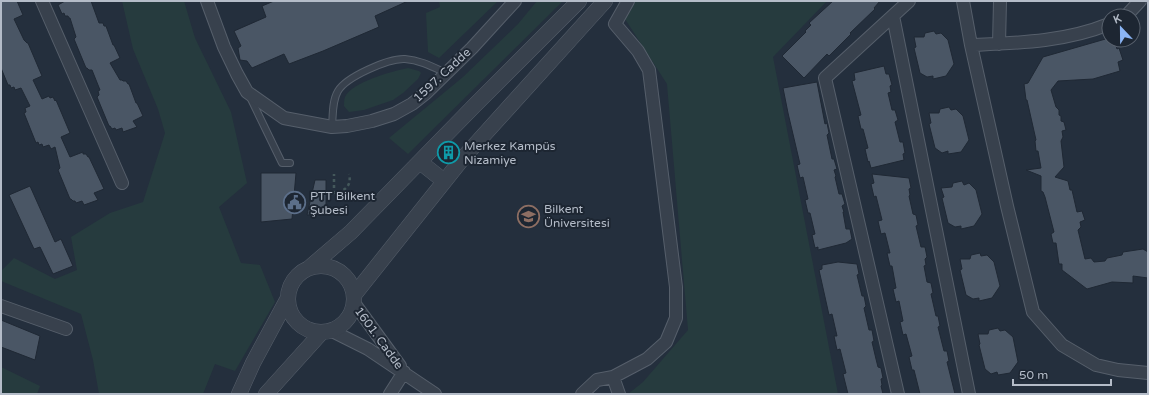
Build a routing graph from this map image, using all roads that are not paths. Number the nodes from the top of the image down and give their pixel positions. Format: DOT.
graph roads {
  1 [pos="42,1"];
  2 [pos="207,1"];
  3 [pos="515,1"];
  4 [pos="579,1"];
  5 [pos="605,1"];
  6 [pos="628,1"];
  7 [pos="909,1"];
  8 [pos="963,1"];
  9 [pos="1000,1"];
  10 [pos="893,16"];
  11 [pos="1101,27"];
  12 [pos="999,44"];
  13 [pos="971,45"];
  14 [pos="446,73"];
  15 [pos="247,92"];
  16 [pos="475,105"];
  17 [pos="494,123"];
  18 [pos="332,127"];
  19 [pos="420,162"];
  20 [pos="290,163"];
  21 [pos="444,180"];
  22 [pos="122,183"];
  23 [pos="309,268"];
  24 [pos="288,298"];
  25 [pos="354,299"];
  26 [pos="1,306"];
  27 [pos="66,329"];
  28 [pos="326,331"];
  29 [pos="404,372"];
  30 [pos="1148,373"];
  31 [pos="613,377"];
  32 [pos="239,394"];
  33 [pos="266,394"];
  34 [pos="390,394"];
  35 [pos="436,394"];
  36 [pos="582,394"];
  37 [pos="618,394"];
  38 [pos="898,394"];
  39 [pos="969,394"];
  1 -- 22 [label="street"];
  2 -- 15 [label="street, 1597. Cadde"];
  3 -- 14 [label="street, 1597. Cadde"];
  4 -- 16 [label="street"];
  5 -- 17 [label="street"];
  6 -- 31 [label="street"];
  7 -- 10 [label="street"];
  8 -- 13 [label="street"];
  9 -- 12 [label="street"];
  10 -- 38 [label="street"];
  10 -- 39 [label="street"];
  11 -- 12 [label="street"];
  12 -- 13 [label="street"];
  13 -- 30 [label="street"];
  14 -- 18 [label="street, 1597. Cadde"];
  14 -- 18 [label="lane"];
  15 -- 18 [label="street, 1597. Cadde"];
  15 -- 20 [label="lane"];
  16 -- 17 [label="street"];
  16 -- 19 [label="street"];
  17 -- 21 [label="street"];
  19 -- 21 [label="street"];
  19 -- 23 [label="street"];
  21 -- 25 [label="street"];
  23 -- 24 [label="street"];
  23 -- 25 [label="street"];
  24 -- 28 [label="street"];
  24 -- 32 [label="street"];
  25 -- 28 [label="street"];
  25 -- 29 [label="street, 1601. Cadde"];
  26 -- 27 [label="street"];
  28 -- 29 [label="street, 1601. Cadde"];
  28 -- 33 [label="street"];
  29 -- 34 [label="street"];
  29 -- 35 [label="street, 1601. Cadde"];
  31 -- 36 [label="street"];
  31 -- 37 [label="street"];
}
